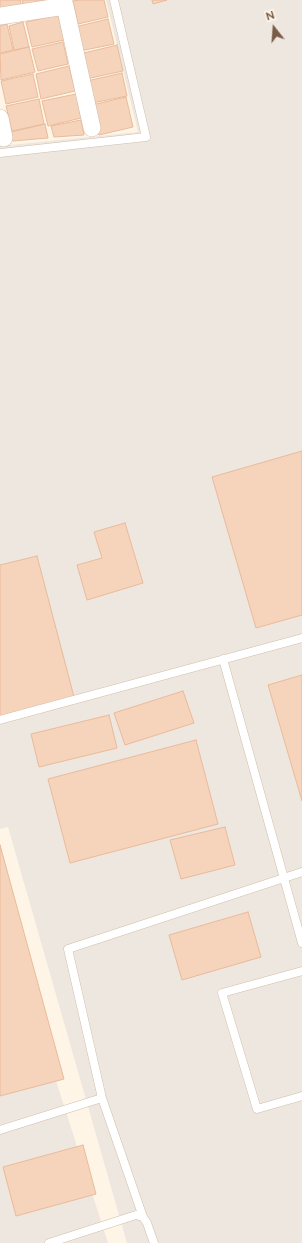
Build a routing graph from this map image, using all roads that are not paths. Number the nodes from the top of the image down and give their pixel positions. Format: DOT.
graph roads {
  1 [pos="114,0"];
  2 [pos="64,3"];
  3 [pos="0,16"];
  4 [pos="0,118"];
  5 [pos="92,128"];
  6 [pos="2,146"];
  7 [pos="302,638"];
  8 [pos="223,659"];
  9 [pos="0,720"];
  10 [pos="302,872"];
  11 [pos="284,877"];
  12 [pos="302,943"];
  13 [pos="302,971"];
  14 [pos="302,1096"];
  15 [pos="102,1098"];
  16 [pos="0,1130"];
  17 [pos="143,1217"];
  18 [pos="49,1243"];
  19 [pos="154,1243"];
  1 -- 6 [label="lane"];
  2 -- 3 [label="street"];
  2 -- 5 [label="street"];
  4 -- 6 [label="street"];
  7 -- 8 [label="lane"];
  8 -- 9 [label="lane"];
  8 -- 11 [label="lane"];
  10 -- 11 [label="lane"];
  11 -- 12 [label="lane"];
  11 -- 15 [label="lane"];
  13 -- 14 [label="lane"];
  15 -- 16 [label="lane"];
  15 -- 17 [label="lane"];
  17 -- 18 [label="lane"];
  17 -- 19 [label="lane"];
}
